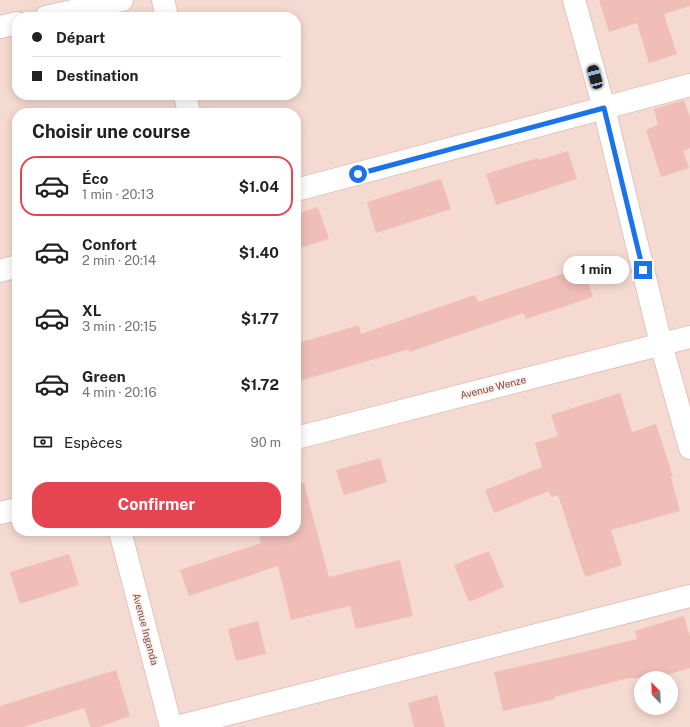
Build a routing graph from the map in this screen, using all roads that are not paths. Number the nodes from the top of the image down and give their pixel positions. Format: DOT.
graph roads {
  1 [pos="122,0"];
  2 [pos="163,0"];
  3 [pos="574,0"];
  4 [pos="68,12"];
  5 [pos="166,12"];
  6 [pos="12,25"];
  7 [pos="0,27"];
  8 [pos="690,86"];
  9 [pos="604,108"];
  10 [pos="301,189"];
  11 [pos="12,267"];
  12 [pos="0,271"];
  13 [pos="690,337"];
  14 [pos="661,344"];
  15 [pos="301,437"];
  16 [pos="690,448"];
  17 [pos="12,510"];
  18 [pos="0,513"];
  19 [pos="121,536"];
  20 [pos="690,596"];
  21 [pos="171,727"];
  22 [pos="177,727"];
  1 -- 4 [label="street"];
  2 -- 5 [label="street"];
  3 -- 9 [label="street"];
  6 -- 7 [label="street"];
  8 -- 9 [label="street"];
  9 -- 10 [label="street"];
  9 -- 14 [label="street"];
  11 -- 12 [label="street"];
  13 -- 14 [label="street, Avenue Wenze"];
  14 -- 15 [label="street, Avenue Wenze"];
  14 -- 16 [label="street"];
  17 -- 18 [label="street"];
  19 -- 21 [label="street, Avenue Inganda"];
  20 -- 22 [label="street"];
}
